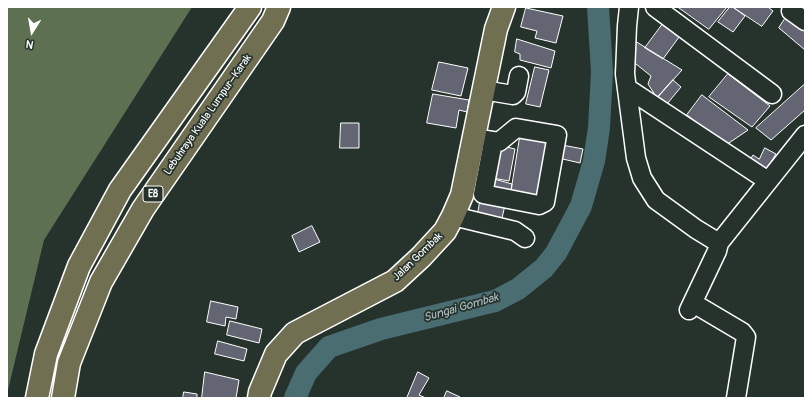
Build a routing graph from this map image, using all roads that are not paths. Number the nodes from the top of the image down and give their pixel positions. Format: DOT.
graph roads {
  1 [pos="250,7"];
  2 [pos="279,7"];
  3 [pos="504,7"];
  4 [pos="629,7"];
  5 [pos="654,7"];
  6 [pos="519,76"];
  7 [pos="627,88"];
  8 [pos="484,90"];
  9 [pos="772,94"];
  10 [pos="805,135"];
  11 [pos="483,140"];
  12 [pos="768,181"];
  13 [pos="453,216"];
  14 [pos="525,238"];
  15 [pos="718,244"];
  16 [pos="37,398"];
  17 [pos="63,398"];
  18 [pos="259,398"];
  19 [pos="736,398"];
  1 -- 16 [label="main road, E8"];
  2 -- 17 [label="main road, Lebuhraya Kuala Lumpur–Karak / E8"];
  3 -- 8 [label="main road, Jalan Gombak"];
  4 -- 7 [label="street"];
  5 -- 9 [label="street"];
  6 -- 8 [label="street"];
  7 -- 12 [label="street"];
  7 -- 15 [label="street"];
  8 -- 11 [label="main road, Jalan Gombak"];
  10 -- 12 [label="street"];
  11 -- 11 [label="street"];
  11 -- 13 [label="main road, Jalan Gombak"];
  12 -- 15 [label="street"];
  13 -- 14 [label="street"];
  13 -- 18 [label="main road, Jalan Gombak"];
  15 -- 19 [label="street"];
}
